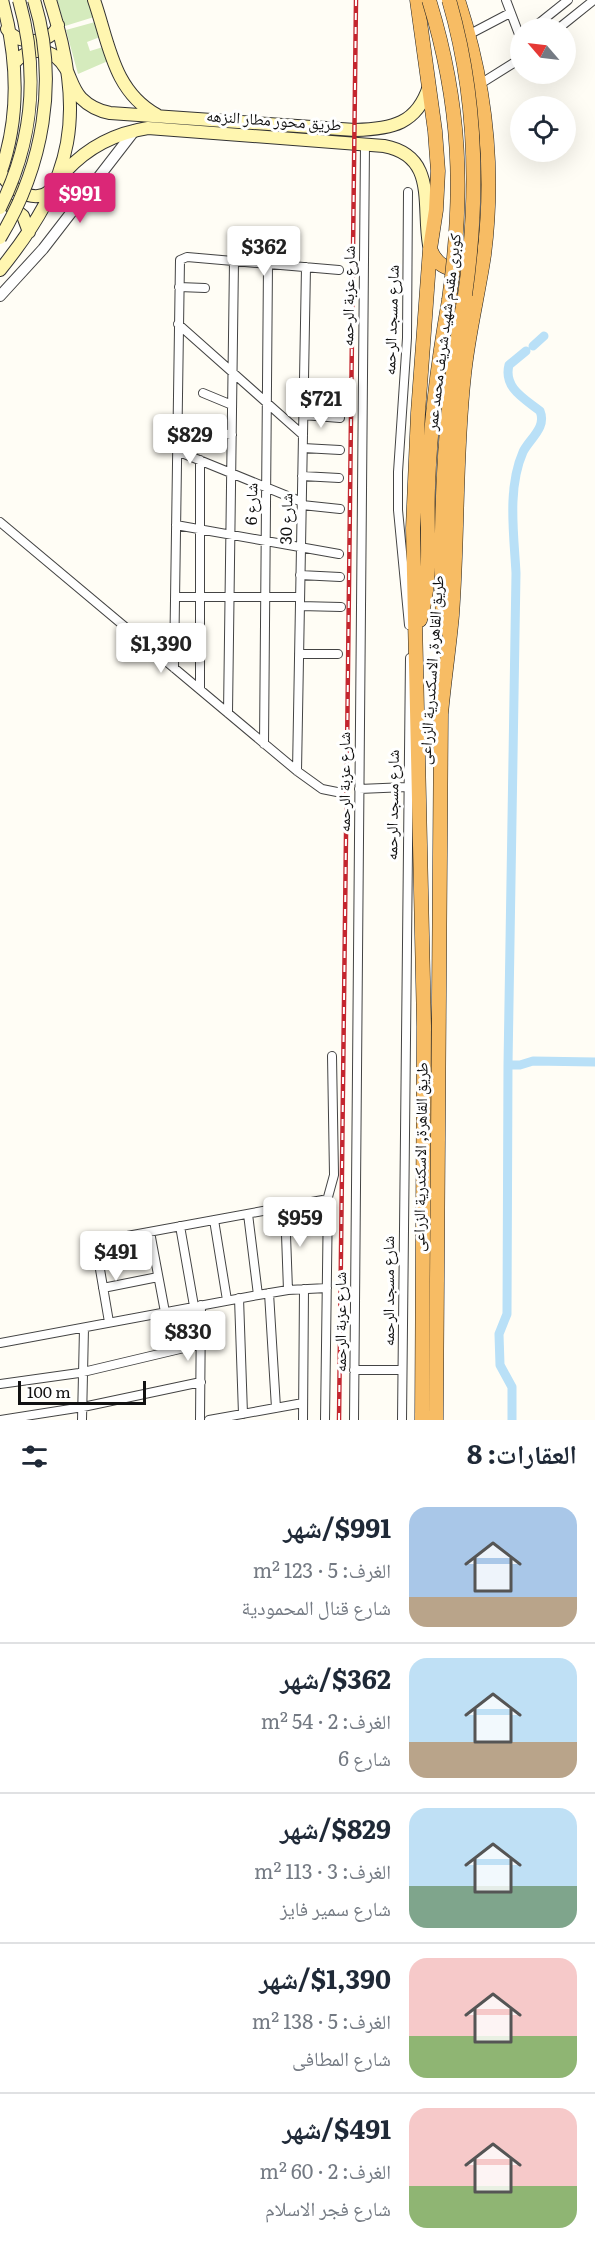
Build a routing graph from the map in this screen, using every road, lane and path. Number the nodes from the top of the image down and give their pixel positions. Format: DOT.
graph roads {
  1 [pos="2,0"];
  2 [pos="19,0"];
  3 [pos="34,0"];
  4 [pos="50,0"];
  5 [pos="94,0"];
  6 [pos="417,0"];
  7 [pos="429,0"];
  8 [pos="449,0"];
  9 [pos="458,0"];
  10 [pos="506,0"];
  11 [pos="568,0"];
  12 [pos="594,0"];
  13 [pos="510,13"];
  14 [pos="0,16"];
  15 [pos="464,17"];
  16 [pos="512,18"];
  17 [pos="546,18"];
  18 [pos="572,18"];
  19 [pos="58,25"];
  20 [pos="421,26"];
  21 [pos="10,34"];
  22 [pos="470,34"];
  23 [pos="15,62"];
  24 [pos="510,64"];
  25 [pos="66,69"];
  26 [pos="429,84"];
  27 [pos="480,84"];
  28 [pos="158,116"];
  29 [pos="135,130"];
  30 [pos="365,144"];
  31 [pos="0,173"];
  32 [pos="54,185"];
  33 [pos="408,192"];
  34 [pos="0,200"];
  35 [pos="0,208"];
  36 [pos="29,232"];
  37 [pos="0,238"];
  38 [pos="430,249"];
  39 [pos="484,253"];
  40 [pos="234,261"];
  41 [pos="268,264"];
  42 [pos="306,267"];
  43 [pos="0,270"];
  44 [pos="339,270"];
  45 [pos="179,288"];
  46 [pos="204,288"];
  47 [pos="0,296"];
  48 [pos="178,324"];
  49 [pos="232,372"];
  50 [pos="304,387"];
  51 [pos="343,388"];
  52 [pos="203,393"];
  53 [pos="267,403"];
  54 [pos="232,405"];
  55 [pos="303,415"];
  56 [pos="340,418"];
  57 [pos="207,430"];
  58 [pos="232,435"];
  59 [pos="303,435"];
  60 [pos="303,448"];
  61 [pos="340,450"];
  62 [pos="177,451"];
  63 [pos="200,460"];
  64 [pos="231,473"];
  65 [pos="302,476"];
  66 [pos="339,478"];
  67 [pos="266,487"];
  68 [pos="302,504"];
  69 [pos="340,509"];
  70 [pos="0,522"];
  71 [pos="176,525"];
  72 [pos="200,529"];
  73 [pos="230,535"];
  74 [pos="266,542"];
  75 [pos="301,548"];
  76 [pos="339,554"];
  77 [pos="300,575"];
  78 [pos="340,577"];
  79 [pos="175,597"];
  80 [pos="200,597"];
  81 [pos="230,597"];
  82 [pos="265,597"];
  83 [pos="300,601"];
  84 [pos="341,607"];
  85 [pos="417,631"];
  86 [pos="299,654"];
  87 [pos="338,654"];
  88 [pos="174,668"];
  89 [pos="445,669"];
  90 [pos="200,689"];
  91 [pos="228,713"];
  92 [pos="264,744"];
  93 [pos="297,771"];
  94 [pos="407,787"];
  95 [pos="359,789"];
  96 [pos="338,792"];
  97 [pos="332,1056"];
  98 [pos="328,1199"];
  99 [pos="285,1207"];
  100 [pos="248,1214"];
  101 [pos="214,1220"];
  102 [pos="180,1226"];
  103 [pos="150,1232"];
  104 [pos="153,1248"];
  105 [pos="99,1259"];
  106 [pos="158,1277"];
  107 [pos="327,1287"];
  108 [pos="103,1288"];
  109 [pos="304,1289"];
  110 [pos="288,1290"];
  111 [pos="269,1293"];
  112 [pos="258,1295"];
  113 [pos="239,1298"];
  114 [pos="227,1300"];
  115 [pos="198,1306"];
  116 [pos="165,1312"];
  117 [pos="109,1322"];
  118 [pos="84,1328"];
  119 [pos="0,1343"];
  120 [pos="201,1344"];
  121 [pos="354,1370"];
  122 [pos="402,1370"];
  123 [pos="83,1372"];
  124 [pos="201,1382"];
  125 [pos="0,1384"];
  126 [pos="303,1404"];
  127 [pos="83,1407"];
  128 [pos="276,1408"];
  129 [pos="243,1414"];
  130 [pos="0,1419"];
  131 [pos="82,1420"];
  132 [pos="200,1420"];
  133 [pos="209,1420"];
  134 [pos="303,1420"];
  135 [pos="325,1420"];
  136 [pos="354,1420"];
  137 [pos="402,1420"];
  138 [pos="422,1420"];
  139 [pos="436,1420"];
  1 -- 21 [label="main road"];
  2 -- 35 [label="main road, bridge"];
  3 -- 37 [label="main road, bridge"];
  4 -- 19 [label="main road"];
  5 -- 28 [label="main road"];
  6 -- 20 [label="highway, طريق القاهرة, الاسكندرية الزراعى"];
  7 -- 85 [label="highway, كوبرى مقدم شهيد شريف محمد عمر, bridge"];
  8 -- 89 [label="highway, كوبرى مقدم شهيد شريف محمد عمر, bridge"];
  9 -- 15 [label="highway, طريق القاهرة, الاسكندرية الزراعى"];
  10 -- 13 [label="street"];
  11 -- 17 [label="street"];
  12 -- 18 [label="street"];
  13 -- 16 [label="street"];
  13 -- 22 [label="street"];
  14 -- 21 [label="main road"];
  15 -- 20 [label="highway"];
  15 -- 22 [label="highway, طريق القاهرة, الاسكندرية الزراعى"];
  19 -- 21 [label="main road"];
  19 -- 25 [label="main road"];
  20 -- 26 [label="highway, طريق القاهرة, الاسكندرية الزراعى"];
  21 -- 23 [label="main road"];
  22 -- 27 [label="highway, طريق القاهرة, الاسكندرية الزراعى"];
  23 -- 25 [label="main road"];
  23 -- 31 [label="main road"];
  24 -- 27 [label="street"];
  25 -- 28 [label="main road, طريق محور مطار النزهه"];
  25 -- 32 [label="main road"];
  26 -- 28 [label="main road, طريق محور مطار النزهه"];
  26 -- 38 [label="highway, طريق القاهرة, الاسكندرية الزراعى"];
  27 -- 39 [label="highway, طريق القاهرة, الاسكندرية الزراعى"];
  29 -- 30 [label="main road, طريق محور مطار النزهه"];
  29 -- 32 [label="main road, طريق محور مطار النزهه"];
  29 -- 47 [label="street"];
  30 -- 38 [label="main road, طريق محور مطار النزهه"];
  30 -- 95 [label="street, شارع عزبة الرحمه"];
  31 -- 32 [label="main road"];
  32 -- 36 [label="main road"];
  33 -- 94 [label="street, شارع مسجد الرحمه"];
  34 -- 36 [label="main road"];
  36 -- 43 [label="main road"];
  38 -- 39 [label="highway"];
  38 -- 85 [label="highway, طريق القاهرة, الاسكندرية الزراعى"];
  39 -- 89 [label="highway, طريق القاهرة, الاسكندرية الزراعى"];
  40 -- 41 [label="street"];
  40 -- 45 [label="street"];
  40 -- 49 [label="street"];
  41 -- 42 [label="street"];
  41 -- 53 [label="street, شارع 6"];
  42 -- 44 [label="street"];
  42 -- 50 [label="street, شارع 30"];
  45 -- 46 [label="street"];
  45 -- 48 [label="street"];
  48 -- 49 [label="street"];
  48 -- 62 [label="street"];
  49 -- 53 [label="street"];
  49 -- 54 [label="street"];
  50 -- 51 [label="street"];
  50 -- 55 [label="street, شارع 30"];
  52 -- 54 [label="street"];
  53 -- 59 [label="street"];
  53 -- 67 [label="street, شارع 6"];
  54 -- 58 [label="street"];
  55 -- 56 [label="street"];
  55 -- 59 [label="street, شارع 30"];
  57 -- 58 [label="street"];
  58 -- 64 [label="street"];
  59 -- 60 [label="street, شارع 30"];
  60 -- 61 [label="street"];
  60 -- 65 [label="street, شارع 30"];
  62 -- 63 [label="street"];
  62 -- 71 [label="street"];
  63 -- 64 [label="street"];
  63 -- 72 [label="street"];
  64 -- 67 [label="street"];
  64 -- 73 [label="street"];
  65 -- 66 [label="street"];
  65 -- 68 [label="street, شارع 30"];
  67 -- 68 [label="street"];
  67 -- 74 [label="street, شارع 6"];
  68 -- 69 [label="street"];
  68 -- 75 [label="street, شارع 30"];
  70 -- 88 [label="street"];
  71 -- 72 [label="street"];
  71 -- 79 [label="street"];
  72 -- 73 [label="street"];
  72 -- 80 [label="street"];
  73 -- 74 [label="street"];
  73 -- 81 [label="street"];
  74 -- 75 [label="street"];
  74 -- 82 [label="street, شارع 6"];
  75 -- 76 [label="street"];
  75 -- 77 [label="street, شارع 30"];
  77 -- 78 [label="street"];
  77 -- 83 [label="street, شارع 30"];
  79 -- 80 [label="street"];
  79 -- 88 [label="street"];
  80 -- 81 [label="street"];
  80 -- 90 [label="street"];
  81 -- 82 [label="street"];
  81 -- 91 [label="street"];
  82 -- 83 [label="street"];
  82 -- 92 [label="street, شارع 6"];
  83 -- 84 [label="street"];
  83 -- 86 [label="street, شارع 30"];
  85 -- 138 [label="highway, طريق القاهرة, الاسكندرية الزراعى"];
  86 -- 87 [label="street"];
  86 -- 93 [label="street, شارع 30"];
  88 -- 90 [label="street"];
  89 -- 139 [label="highway, طريق القاهرة, الاسكندرية الزراعى"];
  90 -- 91 [label="street"];
  91 -- 92 [label="street"];
  92 -- 93 [label="street"];
  93 -- 96 [label="street"];
  94 -- 95 [label="street"];
  94 -- 122 [label="street, شارع مسجد الرحمه"];
  95 -- 121 [label="street, شارع عزبة الرحمه"];
  97 -- 98 [label="street"];
  98 -- 99 [label="street"];
  98 -- 107 [label="street"];
  99 -- 100 [label="street"];
  99 -- 110 [label="street"];
  100 -- 101 [label="street"];
  100 -- 112 [label="street"];
  101 -- 102 [label="street"];
  101 -- 114 [label="street"];
  102 -- 103 [label="street"];
  102 -- 115 [label="street"];
  103 -- 104 [label="street"];
  103 -- 105 [label="street"];
  104 -- 105 [label="street"];
  104 -- 106 [label="street"];
  105 -- 108 [label="street"];
  106 -- 108 [label="street"];
  106 -- 116 [label="street"];
  107 -- 109 [label="street"];
  107 -- 135 [label="street"];
  108 -- 117 [label="street"];
  109 -- 110 [label="street"];
  109 -- 126 [label="street"];
  110 -- 111 [label="street"];
  111 -- 112 [label="street"];
  111 -- 128 [label="street"];
  112 -- 113 [label="street"];
  113 -- 114 [label="street"];
  113 -- 129 [label="street"];
  114 -- 115 [label="street"];
  115 -- 116 [label="street"];
  115 -- 120 [label="street"];
  116 -- 117 [label="street"];
  117 -- 118 [label="street"];
  118 -- 119 [label="street"];
  118 -- 123 [label="street"];
  120 -- 123 [label="street"];
  120 -- 124 [label="street"];
  121 -- 122 [label="street"];
  121 -- 136 [label="street, شارع عزبة الرحمه"];
  122 -- 137 [label="street, شارع مسجد الرحمه"];
  123 -- 125 [label="street"];
  123 -- 127 [label="street"];
  124 -- 127 [label="street"];
  124 -- 132 [label="street"];
  126 -- 128 [label="street"];
  126 -- 134 [label="street"];
  127 -- 130 [label="street"];
  127 -- 131 [label="street"];
  128 -- 129 [label="street"];
  129 -- 133 [label="street"];
}
